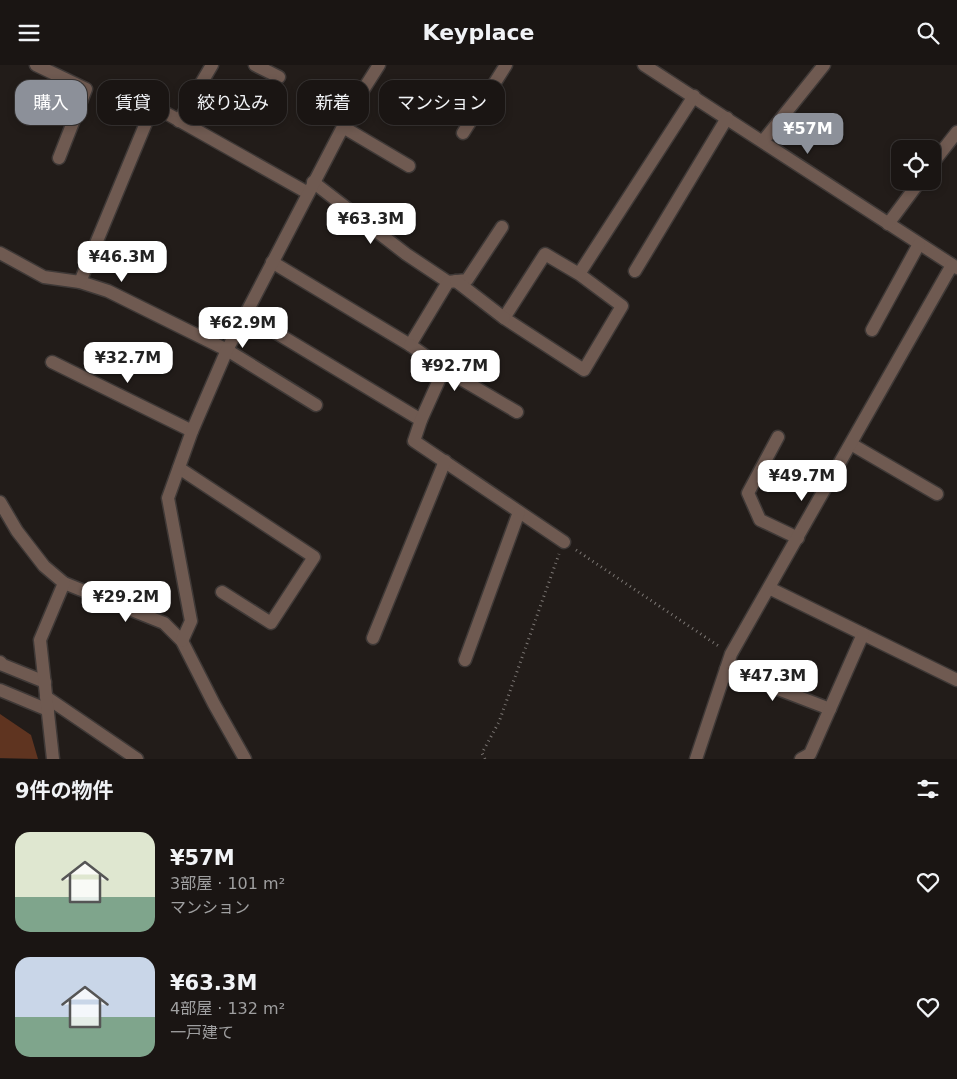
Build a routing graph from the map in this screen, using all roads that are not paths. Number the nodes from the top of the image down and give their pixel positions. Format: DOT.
graph roads {
  1 [pos="36,65"];
  2 [pos="212,65"];
  3 [pos="255,65"];
  4 [pos="379,65"];
  5 [pos="506,65"];
  6 [pos="644,65"];
  7 [pos="824,65"];
  8 [pos="279,77"];
  9 [pos="203,80"];
  10 [pos="694,96"];
  11 [pos="727,118"];
  12 [pos="145,125"];
  13 [pos="188,125"];
  14 [pos="342,127"];
  15 [pos="957,132"];
  16 [pos="463,133"];
  17 [pos="762,141"];
  18 [pos="941,152"];
  19 [pos="59,158"];
  20 [pos="409,166"];
  21 [pos="311,187"];
  22 [pos="913,190"];
  23 [pos="888,224"];
  24 [pos="502,227"];
  25 [pos="919,244"];
  26 [pos="0,253"];
  27 [pos="272,262"];
  28 [pos="954,267"];
  29 [pos="635,271"];
  30 [pos="580,274"];
  31 [pos="80,282"];
  32 [pos="452,282"];
  33 [pos="245,314"];
  34 [pos="504,318"];
  35 [pos="872,330"];
  36 [pos="410,345"];
  37 [pos="227,350"];
  38 [pos="52,362"];
  39 [pos="444,369"];
  40 [pos="316,405"];
  41 [pos="517,412"];
  42 [pos="421,420"];
  43 [pos="192,431"];
  44 [pos="778,437"];
  45 [pos="851,444"];
  46 [pos="444,461"];
  47 [pos="178,469"];
  48 [pos="937,494"];
  49 [pos="0,502"];
  50 [pos="520,512"];
  51 [pos="798,538"];
  52 [pos="564,541"];
  53 [pos="64,583"];
  54 [pos="769,588"];
  55 [pos="222,592"];
  56 [pos="863,634"];
  57 [pos="373,638"];
  58 [pos="182,641"];
  59 [pos="465,660"];
  60 [pos="0,661"];
  61 [pos="726,669"];
  62 [pos="957,680"];
  63 [pos="45,682"];
  64 [pos="0,690"];
  65 [pos="47,704"];
  66 [pos="830,709"];
  67 [pos="53,759"];
  68 [pos="137,759"];
  69 [pos="245,759"];
  70 [pos="696,759"];
  71 [pos="801,759"];
  1 -- 19 [label="street"];
  2 -- 9 [label="street"];
  3 -- 8 [label="street"];
  4 -- 14 [label="street"];
  5 -- 16 [label="street"];
  6 -- 10 [label="street"];
  7 -- 17 [label="street"];
  10 -- 11 [label="street"];
  10 -- 30 [label="street"];
  11 -- 17 [label="street"];
  11 -- 29 [label="street"];
  12 -- 31 [label="street"];
  13 -- 21 [label="street"];
  14 -- 20 [label="street"];
  14 -- 21 [label="street"];
  15 -- 18 [label="street"];
  17 -- 23 [label="street"];
  21 -- 27 [label="street"];
  21 -- 32 [label="street"];
  22 -- 23 [label="street"];
  23 -- 25 [label="street"];
  24 -- 32 [label="street"];
  25 -- 28 [label="street"];
  25 -- 35 [label="street"];
  26 -- 31 [label="street"];
  27 -- 33 [label="street"];
  27 -- 36 [label="street"];
  28 -- 45 [label="street"];
  30 -- 34 [label="street"];
  30 -- 34 [label="street"];
  31 -- 37 [label="street"];
  32 -- 34 [label="street"];
  32 -- 36 [label="street"];
  33 -- 37 [label="street"];
  33 -- 42 [label="street"];
  36 -- 39 [label="street"];
  37 -- 40 [label="street"];
  37 -- 43 [label="street"];
  38 -- 43 [label="street"];
  39 -- 41 [label="street"];
  39 -- 42 [label="street"];
  42 -- 46 [label="street"];
  43 -- 47 [label="street"];
  44 -- 51 [label="street"];
  45 -- 48 [label="street"];
  45 -- 51 [label="street"];
  46 -- 50 [label="street"];
  46 -- 57 [label="street"];
  47 -- 55 [label="street"];
  47 -- 58 [label="street"];
  49 -- 53 [label="street"];
  50 -- 52 [label="street"];
  50 -- 59 [label="street"];
  51 -- 54 [label="street"];
  53 -- 58 [label="street"];
  53 -- 63 [label="street"];
  54 -- 56 [label="street"];
  54 -- 61 [label="street"];
  56 -- 62 [label="street"];
  56 -- 66 [label="street"];
  58 -- 69 [label="street"];
  60 -- 63 [label="street"];
  61 -- 66 [label="street"];
  61 -- 70 [label="street"];
  63 -- 65 [label="street"];
  64 -- 65 [label="street"];
  65 -- 67 [label="street"];
  65 -- 68 [label="street"];
  66 -- 71 [label="street"];
}
